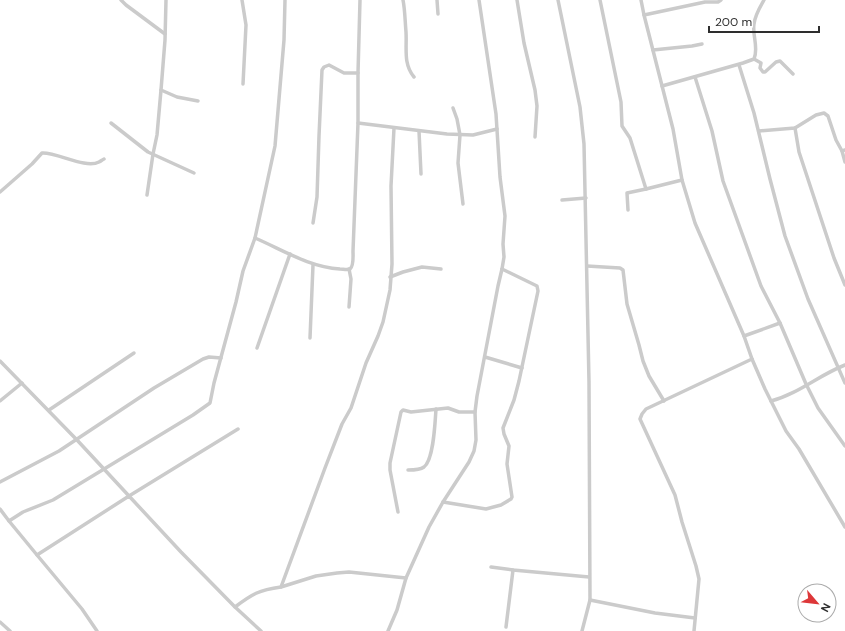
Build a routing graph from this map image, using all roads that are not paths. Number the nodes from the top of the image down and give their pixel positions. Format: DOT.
graph roads {
  1 [pos="121,0"];
  2 [pos="166,0"];
  3 [pos="242,0"];
  4 [pos="285,0"];
  5 [pos="360,0"];
  6 [pos="403,0"];
  7 [pos="437,0"];
  8 [pos="479,0"];
  9 [pos="516,0"];
  10 [pos="558,0"];
  11 [pos="600,0"];
  12 [pos="641,0"];
  13 [pos="721,0"];
  14 [pos="764,0"];
  15 [pos="438,14"];
  16 [pos="644,14"];
  17 [pos="165,34"];
  18 [pos="702,44"];
  19 [pos="653,50"];
  20 [pos="754,59"];
  21 [pos="738,64"];
  22 [pos="358,73"];
  23 [pos="793,74"];
  24 [pos="414,77"];
  25 [pos="695,77"];
  26 [pos="243,84"];
  27 [pos="662,86"];
  28 [pos="162,90"];
  29 [pos="198,101"];
  30 [pos="453,108"];
  31 [pos="358,122"];
  32 [pos="111,123"];
  33 [pos="394,128"];
  34 [pos="794,128"];
  35 [pos="497,129"];
  36 [pos="420,131"];
  37 [pos="759,131"];
  38 [pos="460,135"];
  39 [pos="535,137"];
  40 [pos="844,151"];
  41 [pos="152,154"];
  42 [pos="104,159"];
  43 [pos="845,162"];
  44 [pos="194,173"];
  45 [pos="421,174"];
  46 [pos="682,180"];
  47 [pos="646,189"];
  48 [pos="0,192"];
  49 [pos="147,195"];
  50 [pos="586,198"];
  51 [pos="562,200"];
  52 [pos="463,204"];
  53 [pos="628,210"];
  54 [pos="313,223"];
  55 [pos="255,238"];
  56 [pos="290,254"];
  57 [pos="313,265"];
  58 [pos="587,266"];
  59 [pos="349,269"];
  60 [pos="441,269"];
  61 [pos="502,269"];
  62 [pos="390,277"];
  63 [pos="845,285"];
  64 [pos="349,307"];
  65 [pos="780,323"];
  66 [pos="744,336"];
  67 [pos="310,338"];
  68 [pos="257,348"];
  69 [pos="134,353"];
  70 [pos="221,358"];
  71 [pos="485,358"];
  72 [pos="752,359"];
  73 [pos="0,361"];
  74 [pos="845,365"];
  75 [pos="839,367"];
  76 [pos="522,368"];
  77 [pos="22,383"];
  78 [pos="845,383"];
  79 [pos="806,384"];
  80 [pos="0,401"];
  81 [pos="664,401"];
  82 [pos="771,401"];
  83 [pos="436,409"];
  84 [pos="49,410"];
  85 [pos="475,412"];
  86 [pos="238,429"];
  87 [pos="77,440"];
  88 [pos="845,446"];
  89 [pos="104,468"];
  90 [pos="408,470"];
  91 [pos="0,482"];
  92 [pos="129,496"];
  93 [pos="443,502"];
  94 [pos="0,509"];
  95 [pos="398,512"];
  96 [pos="9,521"];
  97 [pos="845,527"];
  98 [pos="37,555"];
  99 [pos="491,567"];
  100 [pos="513,570"];
  101 [pos="589,577"];
  102 [pos="406,578"];
  103 [pos="281,587"];
  104 [pos="590,600"];
  105 [pos="235,607"];
  106 [pos="694,618"];
  107 [pos="0,622"];
  108 [pos="506,627"];
  109 [pos="10,631"];
  110 [pos="97,631"];
  111 [pos="261,631"];
  112 [pos="388,631"];
  113 [pos="582,631"];
  114 [pos="694,631"];
  1 -- 17 [label="street"];
  2 -- 17 [label="street"];
  3 -- 26 [label="street"];
  4 -- 55 [label="street"];
  5 -- 22 [label="street"];
  6 -- 24 [label="street"];
  7 -- 15 [label="street"];
  8 -- 35 [label="street"];
  9 -- 39 [label="street"];
  10 -- 50 [label="street"];
  11 -- 47 [label="street"];
  12 -- 16 [label="street"];
  13 -- 16 [label="street"];
  14 -- 20 [label="street"];
  16 -- 19 [label="street"];
  17 -- 28 [label="street"];
  18 -- 19 [label="street"];
  19 -- 27 [label="street"];
  20 -- 21 [label="street"];
  20 -- 23 [label="street"];
  21 -- 25 [label="street"];
  21 -- 37 [label="street"];
  22 -- 31 [label="street"];
  22 -- 54 [label="street"];
  25 -- 27 [label="street"];
  25 -- 65 [label="street"];
  27 -- 46 [label="street"];
  28 -- 29 [label="street"];
  28 -- 41 [label="street"];
  30 -- 38 [label="street"];
  31 -- 33 [label="street"];
  31 -- 59 [label="street"];
  32 -- 41 [label="street"];
  33 -- 36 [label="street"];
  33 -- 62 [label="street"];
  34 -- 37 [label="street"];
  34 -- 40 [label="street"];
  34 -- 63 [label="street"];
  35 -- 38 [label="street"];
  35 -- 61 [label="street"];
  36 -- 38 [label="street"];
  36 -- 45 [label="street"];
  37 -- 75 [label="street"];
  38 -- 52 [label="street"];
  40 -- 43 [label="street"];
  41 -- 44 [label="street"];
  41 -- 49 [label="street"];
  42 -- 48 [label="street"];
  46 -- 47 [label="street"];
  46 -- 66 [label="street"];
  47 -- 53 [label="street"];
  50 -- 51 [label="street"];
  50 -- 58 [label="street"];
  55 -- 56 [label="street"];
  55 -- 70 [label="street"];
  56 -- 57 [label="street"];
  56 -- 68 [label="street"];
  57 -- 59 [label="street"];
  57 -- 67 [label="street"];
  58 -- 81 [label="street"];
  58 -- 101 [label="street"];
  59 -- 64 [label="street"];
  60 -- 62 [label="street"];
  61 -- 71 [label="street"];
  61 -- 76 [label="street"];
  62 -- 103 [label="street"];
  65 -- 66 [label="street"];
  65 -- 79 [label="street"];
  66 -- 72 [label="street"];
  69 -- 84 [label="street"];
  70 -- 87 [label="street"];
  70 -- 89 [label="street"];
  71 -- 76 [label="street"];
  71 -- 85 [label="street"];
  72 -- 81 [label="street"];
  72 -- 82 [label="street"];
  73 -- 77 [label="street"];
  74 -- 75 [label="street"];
  75 -- 78 [label="street"];
  75 -- 79 [label="street"];
  76 -- 93 [label="street"];
  77 -- 80 [label="street"];
  77 -- 84 [label="street"];
  79 -- 82 [label="street"];
  79 -- 88 [label="street"];
  81 -- 106 [label="street"];
  82 -- 97 [label="street"];
  83 -- 85 [label="street"];
  83 -- 90 [label="street"];
  83 -- 95 [label="street"];
  84 -- 87 [label="street"];
  85 -- 93 [label="street"];
  86 -- 92 [label="street"];
  87 -- 89 [label="street"];
  87 -- 91 [label="street"];
  89 -- 92 [label="street"];
  89 -- 96 [label="street"];
  92 -- 98 [label="street"];
  92 -- 105 [label="street"];
  93 -- 102 [label="street"];
  94 -- 96 [label="street"];
  96 -- 98 [label="street"];
  98 -- 110 [label="street"];
  99 -- 100 [label="street"];
  100 -- 101 [label="street"];
  100 -- 108 [label="street"];
  101 -- 104 [label="street"];
  102 -- 103 [label="street"];
  102 -- 112 [label="street"];
  103 -- 105 [label="street"];
  104 -- 106 [label="street"];
  104 -- 113 [label="street"];
  105 -- 111 [label="street"];
  106 -- 114 [label="street"];
  107 -- 109 [label="street"];
}
